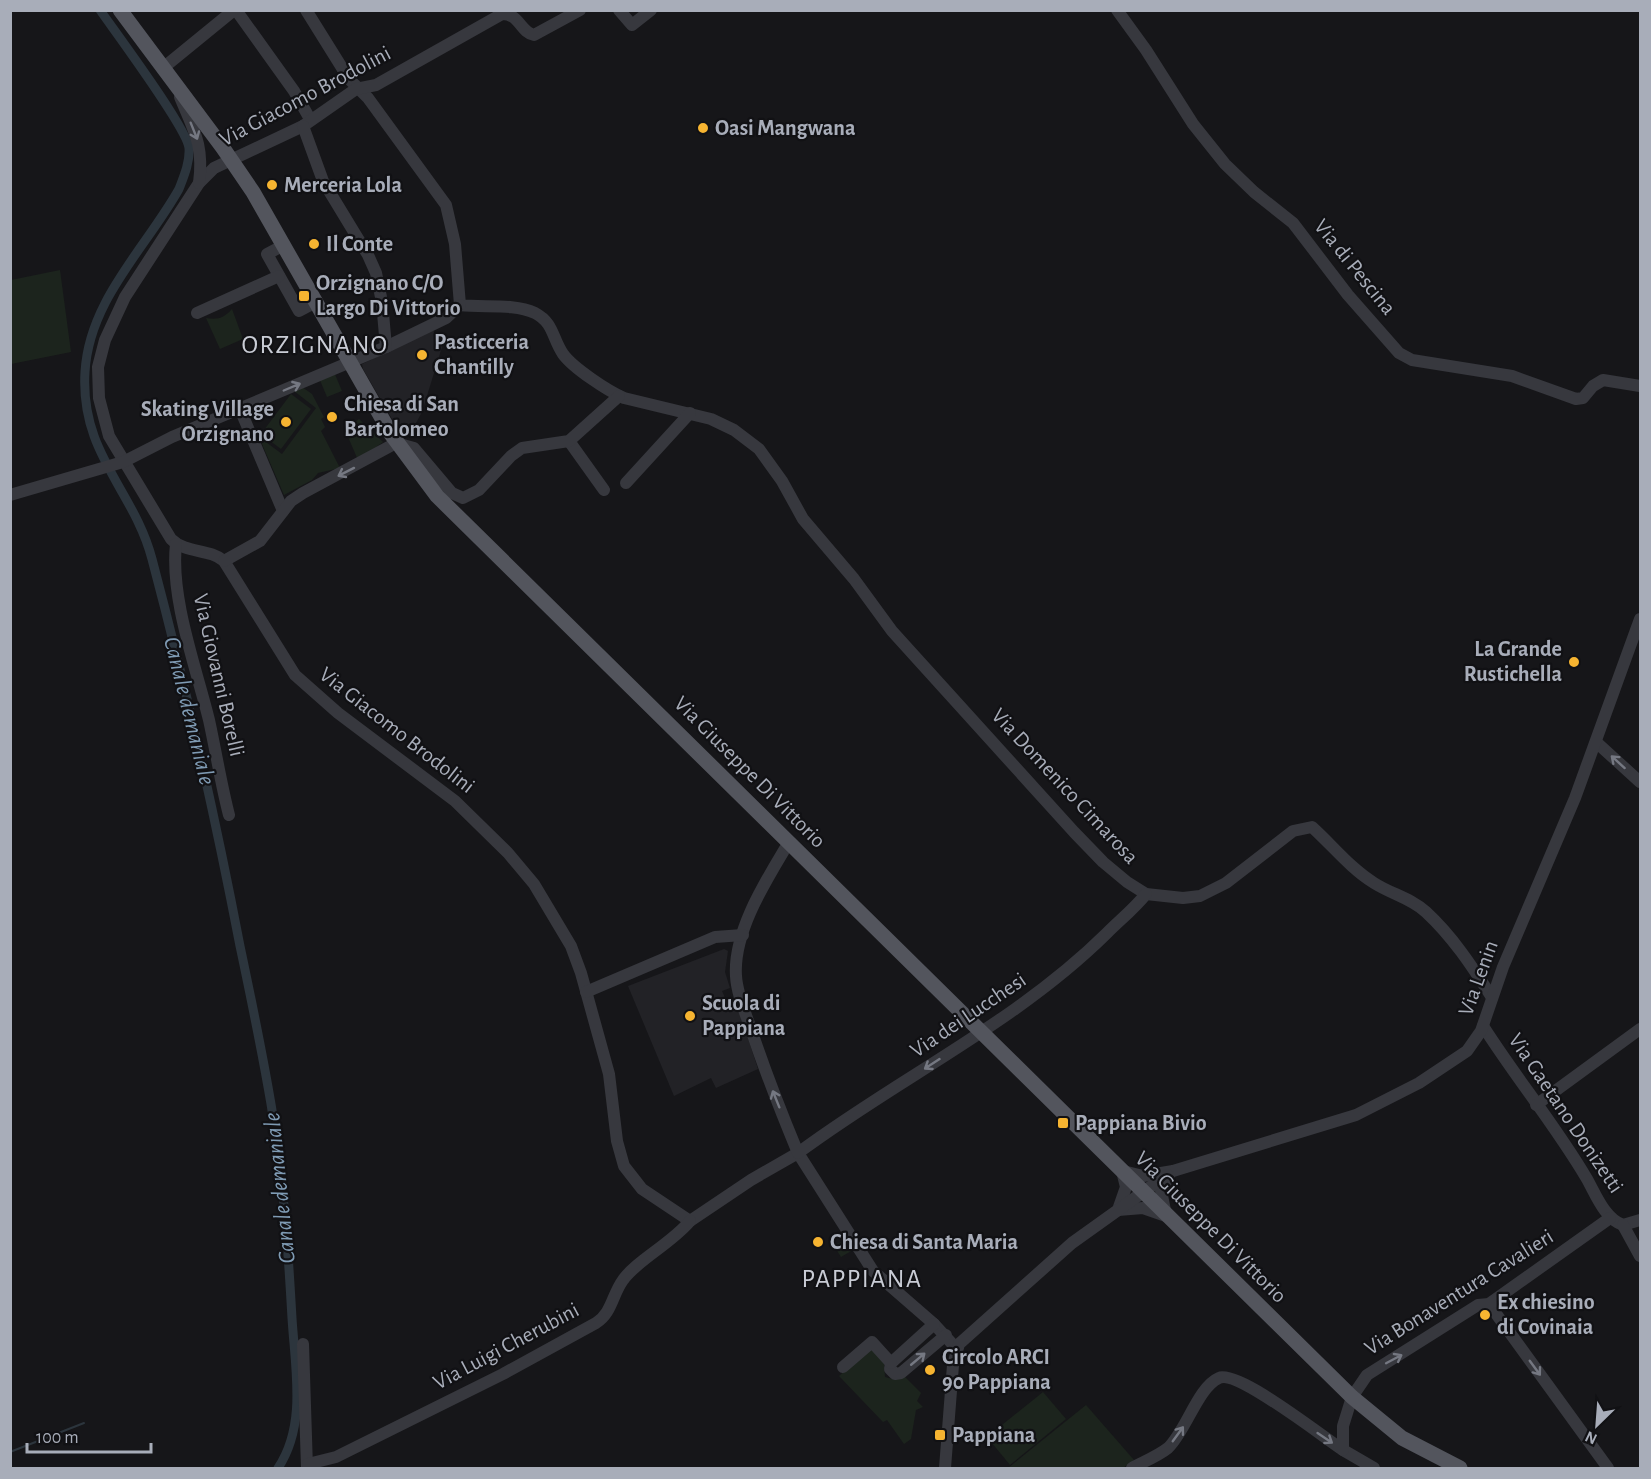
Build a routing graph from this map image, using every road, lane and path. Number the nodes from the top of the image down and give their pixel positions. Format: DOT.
graph roads {
  1 [pos="120,10"];
  2 [pos="235,10"];
  3 [pos="306,10"];
  4 [pos="580,10"];
  5 [pos="619,10"];
  6 [pos="651,10"];
  7 [pos="1117,10"];
  8 [pos="163,68"];
  9 [pos="173,82"];
  10 [pos="356,89"];
  11 [pos="307,123"];
  12 [pos="223,148"];
  13 [pos="202,159"];
  14 [pos="232,161"];
  15 [pos="199,183"];
  16 [pos="284,245"];
  17 [pos="279,276"];
  18 [pos="316,302"];
  19 [pos="460,305"];
  20 [pos="197,313"];
  21 [pos="386,347"];
  22 [pos="351,363"];
  23 [pos="1641,386"];
  24 [pos="619,396"];
  25 [pos="240,409"];
  26 [pos="690,413"];
  27 [pos="569,441"];
  28 [pos="396,443"];
  29 [pos="118,463"];
  30 [pos="626,483"];
  31 [pos="604,490"];
  32 [pos="10,495"];
  33 [pos="283,511"];
  34 [pos="176,544"];
  35 [pos="224,561"];
  36 [pos="1641,619"];
  37 [pos="1596,742"];
  38 [pos="1641,782"];
  39 [pos="230,815"];
  40 [pos="789,842"];
  41 [pos="1146,894"];
  42 [pos="743,935"];
  43 [pos="586,992"];
  44 [pos="1491,996"];
  45 [pos="1483,1026"];
  46 [pos="1641,1029"];
  47 [pos="981,1033"];
  48 [pos="1536,1105"];
  49 [pos="798,1153"];
  50 [pos="1122,1171"];
  51 [pos="1173,1171"];
  52 [pos="1142,1191"];
  53 [pos="1116,1210"];
  54 [pos="1167,1216"];
  55 [pos="1641,1220"];
  56 [pos="690,1221"];
  57 [pos="1616,1222"];
  58 [pos="1641,1256"];
  59 [pos="1489,1304"];
  60 [pos="934,1324"];
  61 [pos="946,1335"];
  62 [pos="303,1344"];
  63 [pos="956,1348"];
  64 [pos="891,1363"];
  65 [pos="843,1367"];
  66 [pos="1352,1397"];
  67 [pos="1343,1450"];
  68 [pos="307,1466"];
  69 [pos="945,1468"];
  70 [pos="1132,1468"];
  71 [pos="1374,1468"];
  72 [pos="1460,1468"];
  73 [pos="1608,1468"];
  1 -- 8 [label="main road, Via Giuseppe Di Vittorio"];
  2 -- 8 [label="street"];
  2 -- 11 [label="street"];
  3 -- 10 [label="street"];
  4 -- 10 [label="street, Via Giacomo Brodolini"];
  5 -- 6 [label="street"];
  7 -- 23 [label="street, Via di Pescina"];
  8 -- 9 [label="main road, Via Giuseppe Di Vittorio"];
  9 -- 12 [label="main road, Via Giuseppe Di Vittorio"];
  9 -- 13 [label="street, one-way"];
  10 -- 11 [label="street, Via Giacomo Brodolini"];
  10 -- 19 [label="street"];
  11 -- 14 [label="street, Via Giacomo Brodolini"];
  11 -- 21 [label="street"];
  12 -- 13 [label="street"];
  12 -- 14 [label="main road, Via Giuseppe Di Vittorio"];
  13 -- 15 [label="street"];
  14 -- 15 [label="street, Via Giacomo Brodolini"];
  14 -- 16 [label="main road, Via Giuseppe Di Vittorio"];
  15 -- 29 [label="street, Via Giacomo Brodolini"];
  16 -- 17 [label="street"];
  16 -- 18 [label="main road, Via Giuseppe Di Vittorio"];
  17 -- 18 [label="street"];
  17 -- 20 [label="street"];
  18 -- 22 [label="main road, Via Giuseppe Di Vittorio"];
  19 -- 21 [label="street"];
  19 -- 24 [label="street, Via Domenico Cimarosa"];
  21 -- 22 [label="street"];
  25 -- 22 [label="street, one-way"];
  22 -- 28 [label="main road, Via Giuseppe Di Vittorio"];
  24 -- 26 [label="street, Via Domenico Cimarosa"];
  24 -- 27 [label="street"];
  25 -- 29 [label="street"];
  25 -- 33 [label="street"];
  26 -- 30 [label="street"];
  26 -- 41 [label="street, Via Domenico Cimarosa"];
  27 -- 28 [label="street"];
  27 -- 31 [label="street"];
  28 -- 33 [label="street, one-way"];
  28 -- 40 [label="main road, Via Giuseppe Di Vittorio"];
  29 -- 32 [label="street"];
  29 -- 34 [label="street, Via Giacomo Brodolini"];
  33 -- 35 [label="street"];
  34 -- 35 [label="street"];
  34 -- 39 [label="street, Via Giovanni Borelli"];
  35 -- 43 [label="street, Via Giacomo Brodolini"];
  36 -- 37 [label="street, Via Lenin"];
  38 -- 37 [label="street, one-way"];
  37 -- 44 [label="street, Via Lenin"];
  40 -- 42 [label="street"];
  40 -- 47 [label="main road, Via Giuseppe Di Vittorio"];
  41 -- 44 [label="street, Via Domenico Cimarosa"];
  41 -- 47 [label="street, Via dei Lucchesi"];
  42 -- 43 [label="street"];
  49 -- 42 [label="street, one-way"];
  43 -- 56 [label="street, Via Giacomo Brodolini"];
  44 -- 45 [label="street, Via Lenin"];
  45 -- 48 [label="street, Via Gaetano Donizetti"];
  45 -- 51 [label="street, Via Lenin"];
  46 -- 48 [label="street"];
  47 -- 49 [label="street, Via dei Lucchesi, one-way"];
  47 -- 50 [label="main road, Via Giuseppe Di Vittorio"];
  48 -- 57 [label="street, Via Gaetano Donizetti"];
  49 -- 56 [label="street"];
  49 -- 60 [label="street"];
  50 -- 51 [label="street, Via Lenin"];
  50 -- 52 [label="main road, Via Giuseppe Di Vittorio"];
  50 -- 53 [label="street"];
  51 -- 52 [label="street, Via Lenin"];
  51 -- 54 [label="street"];
  52 -- 53 [label="street, Via Lenin"];
  52 -- 54 [label="main road, Via Giuseppe Di Vittorio"];
  53 -- 54 [label="street"];
  53 -- 63 [label="street, Via Lenin"];
  54 -- 66 [label="main road, Via Giuseppe Di Vittorio"];
  55 -- 57 [label="street, Via Bonaventura Cavalieri"];
  56 -- 68 [label="street, Via Luigi Cherubini"];
  57 -- 58 [label="street, Via Gaetano Donizetti"];
  57 -- 59 [label="street, Via Bonaventura Cavalieri"];
  66 -- 59 [label="street, Via Bonaventura Cavalieri, one-way"];
  59 -- 73 [label="street, one-way"];
  60 -- 61 [label="street"];
  60 -- 64 [label="street"];
  61 -- 63 [label="street"];
  64 -- 61 [label="street, one-way"];
  62 -- 68 [label="street, Via Luigi Cherubini"];
  63 -- 69 [label="street"];
  64 -- 65 [label="street"];
  66 -- 67 [label="street, Via Bonaventura Cavalieri"];
  66 -- 72 [label="main road, Via Giuseppe Di Vittorio"];
  70 -- 67 [label="street, one-way"];
  67 -- 71 [label="street"];
}
